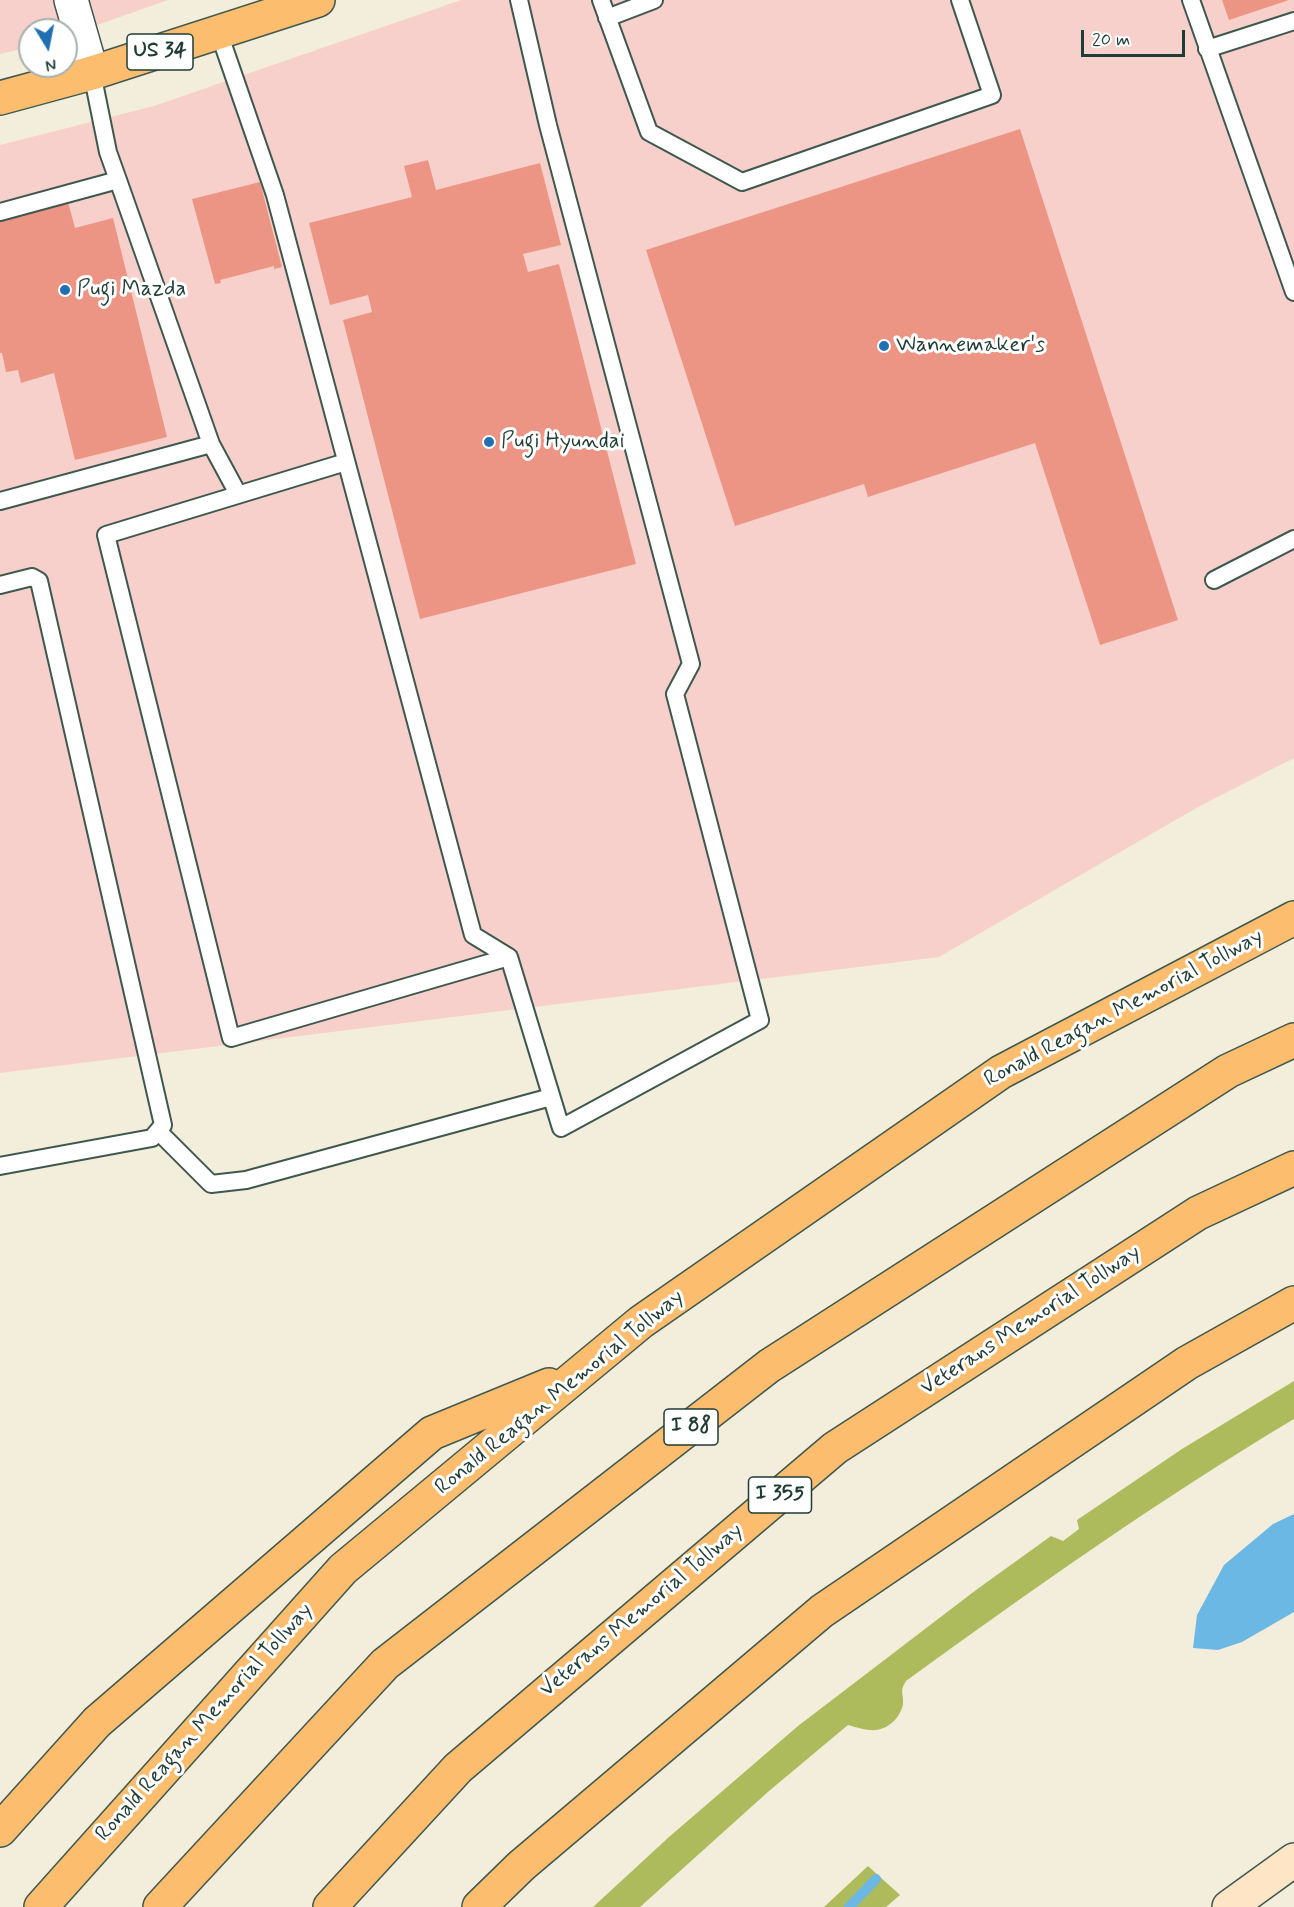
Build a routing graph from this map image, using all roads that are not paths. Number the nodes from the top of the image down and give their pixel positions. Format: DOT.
graph roads {
  1 [pos="71,0"];
  2 [pos="519,0"];
  3 [pos="601,0"];
  4 [pos="654,0"];
  5 [pos="960,0"];
  6 [pos="1191,0"];
  7 [pos="309,2"];
  8 [pos="607,18"];
  9 [pos="1294,21"];
  10 [pos="219,33"];
  11 [pos="1207,49"];
  12 [pos="92,73"];
  13 [pos="0,98"];
  14 [pos="118,180"];
  15 [pos="0,212"];
  16 [pos="1294,292"];
  17 [pos="211,444"];
  18 [pos="346,462"];
  19 [pos="238,494"];
  20 [pos="0,501"];
  21 [pos="1294,539"];
  22 [pos="1214,580"];
  23 [pos="0,585"];
  24 [pos="1294,918"];
  25 [pos="509,957"];
  26 [pos="1294,1040"];
  27 [pos="551,1097"];
  28 [pos="158,1131"];
  29 [pos="0,1166"];
  30 [pos="1294,1168"];
  31 [pos="1294,1303"];
  32 [pos="581,1372"];
  33 [pos="0,1830"];
  34 [pos="1294,1860"];
  35 [pos="41,1907"];
  36 [pos="160,1907"];
  37 [pos="330,1907"];
  38 [pos="479,1907"];
  39 [pos="1228,1907"];
  1 -- 12 [label="street"];
  2 -- 27 [label="lane"];
  3 -- 8 [label="lane"];
  4 -- 8 [label="lane"];
  5 -- 8 [label="lane"];
  6 -- 11 [label="lane"];
  7 -- 10 [label="main road, US 34"];
  9 -- 11 [label="lane"];
  10 -- 12 [label="main road, US 34"];
  10 -- 18 [label="lane"];
  11 -- 16 [label="lane"];
  12 -- 13 [label="main road, US 34"];
  12 -- 14 [label="lane"];
  14 -- 15 [label="lane"];
  14 -- 17 [label="lane"];
  17 -- 19 [label="lane"];
  17 -- 20 [label="lane"];
  18 -- 19 [label="lane"];
  18 -- 25 [label="lane"];
  19 -- 25 [label="lane"];
  21 -- 22 [label="lane"];
  23 -- 28 [label="lane"];
  24 -- 32 [label="main road, Ronald Reagan Memorial Tollway"];
  25 -- 27 [label="lane"];
  26 -- 36 [label="main road, I 88"];
  27 -- 28 [label="lane"];
  28 -- 29 [label="lane"];
  30 -- 37 [label="main road, Veterans Memorial Tollway / I 355"];
  31 -- 38 [label="main road"];
  32 -- 33 [label="main road"];
  32 -- 35 [label="main road, Ronald Reagan Memorial Tollway"];
  34 -- 39 [label="main road"];
}
